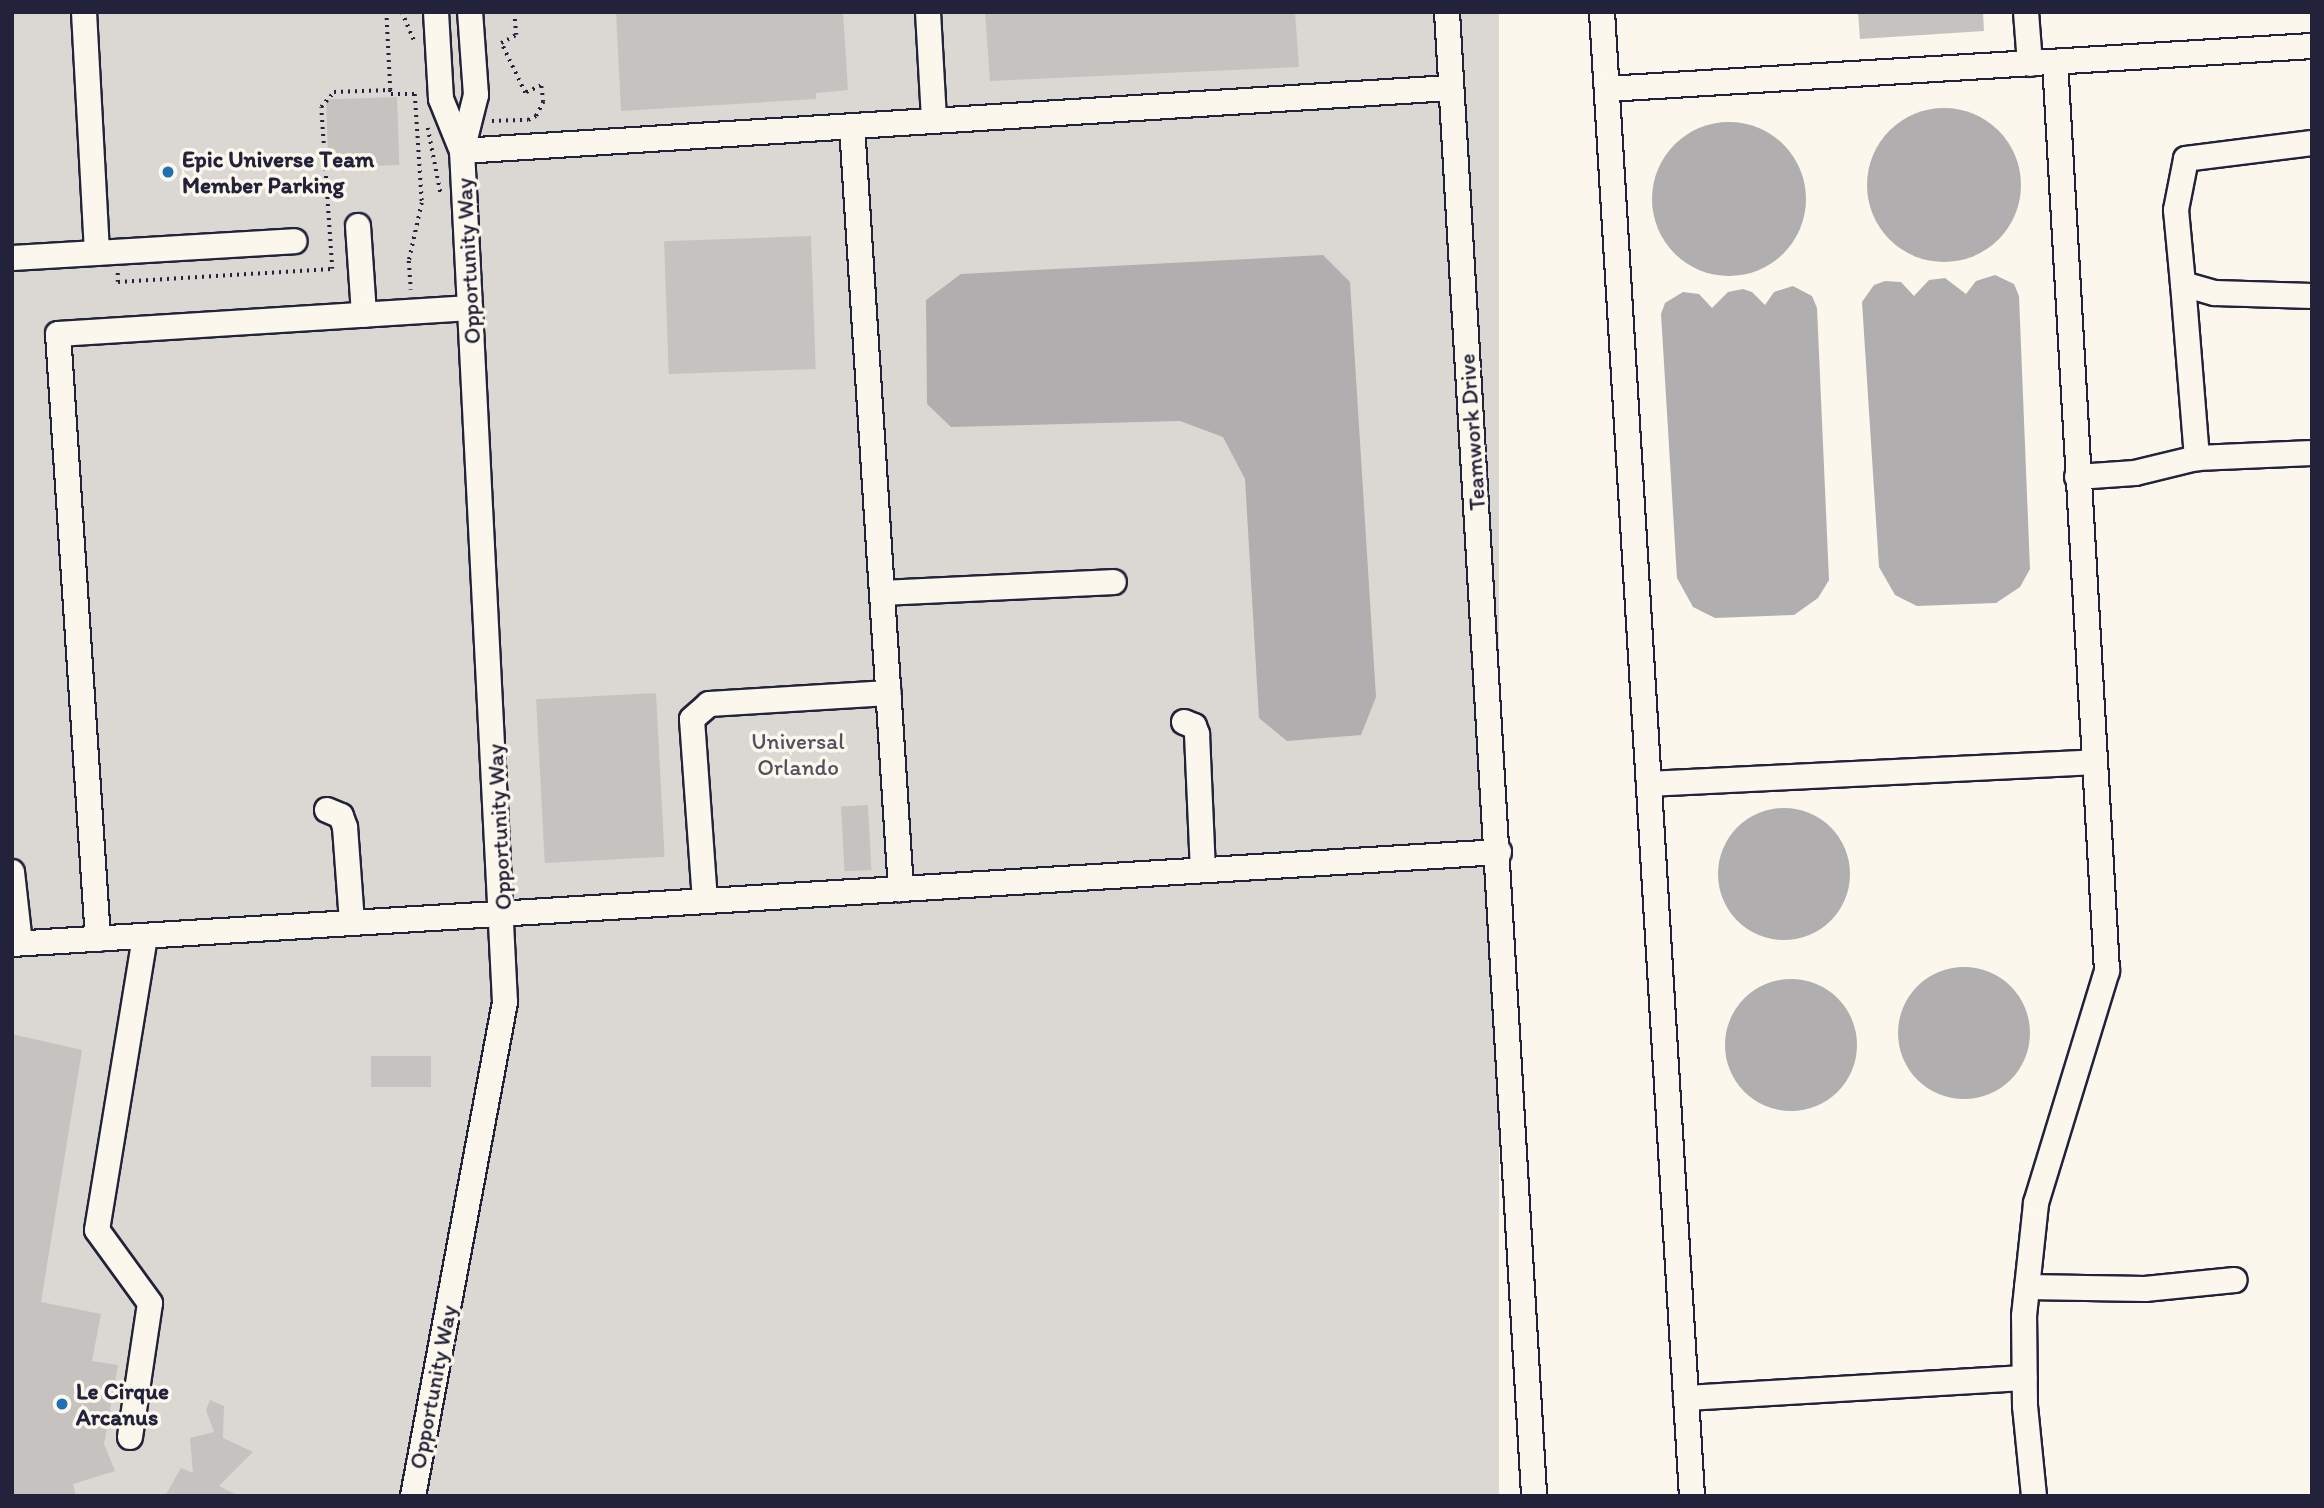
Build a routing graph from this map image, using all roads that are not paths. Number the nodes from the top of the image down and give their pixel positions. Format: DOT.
graph roads {
  1 [pos="85,12"];
  2 [pos="436,12"];
  3 [pos="470,12"];
  4 [pos="928,12"];
  5 [pos="1447,12"];
  6 [pos="1602,12"];
  7 [pos="2026,12"];
  8 [pos="2312,46"];
  9 [pos="2055,62"];
  10 [pos="2030,64"];
  11 [pos="1450,88"];
  12 [pos="1607,89"];
  13 [pos="934,121"];
  14 [pos="852,126"];
  15 [pos="450,127"];
  16 [pos="2312,143"];
  17 [pos="462,150"];
  18 [pos="358,226"];
  19 [pos="294,241"];
  20 [pos="12,258"];
  21 [pos="107,259"];
  22 [pos="2183,284"];
  23 [pos="2312,296"];
  24 [pos="470,308"];
  25 [pos="364,315"];
  26 [pos="2312,453"];
  27 [pos="2197,458"];
  28 [pos="2077,477"];
  29 [pos="1114,582"];
  30 [pos="883,593"];
  31 [pos="889,693"];
  32 [pos="1184,722"];
  33 [pos="2094,762"];
  34 [pos="1649,784"];
  35 [pos="327,810"];
  36 [pos="1499,852"];
  37 [pos="1203,870"];
  38 [pos="12,872"];
  39 [pos="901,889"];
  40 [pos="705,901"];
  41 [pos="504,913"];
  42 [pos="352,923"];
  43 [pos="145,936"];
  44 [pos="98,939"];
  45 [pos="16,944"];
  46 [pos="2235,1280"];
  47 [pos="2027,1287"];
  48 [pos="2024,1378"];
  49 [pos="1686,1398"];
  50 [pos="130,1437"];
  51 [pos="413,1496"];
  52 [pos="1534,1496"];
  53 [pos="1692,1496"];
  54 [pos="2034,1496"];
  1 -- 21 [label="street"];
  2 -- 15 [label="street, Opportunity Way"];
  3 -- 15 [label="street"];
  4 -- 13 [label="street"];
  5 -- 11 [label="street, Teamwork Drive"];
  6 -- 12 [label="street"];
  7 -- 10 [label="street"];
  8 -- 9 [label="street"];
  9 -- 10 [label="street"];
  9 -- 28 [label="street"];
  10 -- 12 [label="street"];
  11 -- 13 [label="street"];
  11 -- 36 [label="street, Teamwork Drive"];
  12 -- 34 [label="street"];
  13 -- 14 [label="street"];
  14 -- 17 [label="street"];
  14 -- 30 [label="street"];
  15 -- 17 [label="street, Opportunity Way"];
  16 -- 22 [label="street"];
  17 -- 24 [label="street, Opportunity Way"];
  18 -- 25 [label="street"];
  19 -- 21 [label="street"];
  20 -- 21 [label="street"];
  22 -- 23 [label="street"];
  22 -- 27 [label="street"];
  24 -- 25 [label="street"];
  24 -- 41 [label="street, Opportunity Way"];
  25 -- 44 [label="street"];
  26 -- 27 [label="street"];
  27 -- 28 [label="street"];
  28 -- 33 [label="street"];
  29 -- 30 [label="street"];
  30 -- 31 [label="street"];
  31 -- 39 [label="street"];
  31 -- 40 [label="street"];
  32 -- 37 [label="street"];
  33 -- 34 [label="street"];
  33 -- 47 [label="street"];
  34 -- 49 [label="street"];
  35 -- 42 [label="street"];
  36 -- 37 [label="street"];
  36 -- 52 [label="street, Teamwork Drive"];
  37 -- 39 [label="street"];
  38 -- 45 [label="street"];
  39 -- 40 [label="street"];
  40 -- 41 [label="street"];
  41 -- 42 [label="street"];
  41 -- 51 [label="street, Opportunity Way"];
  42 -- 43 [label="street"];
  43 -- 44 [label="street"];
  43 -- 50 [label="street"];
  44 -- 45 [label="street"];
  46 -- 47 [label="street"];
  47 -- 48 [label="street"];
  48 -- 49 [label="street"];
  48 -- 54 [label="street"];
  49 -- 53 [label="street"];
}
